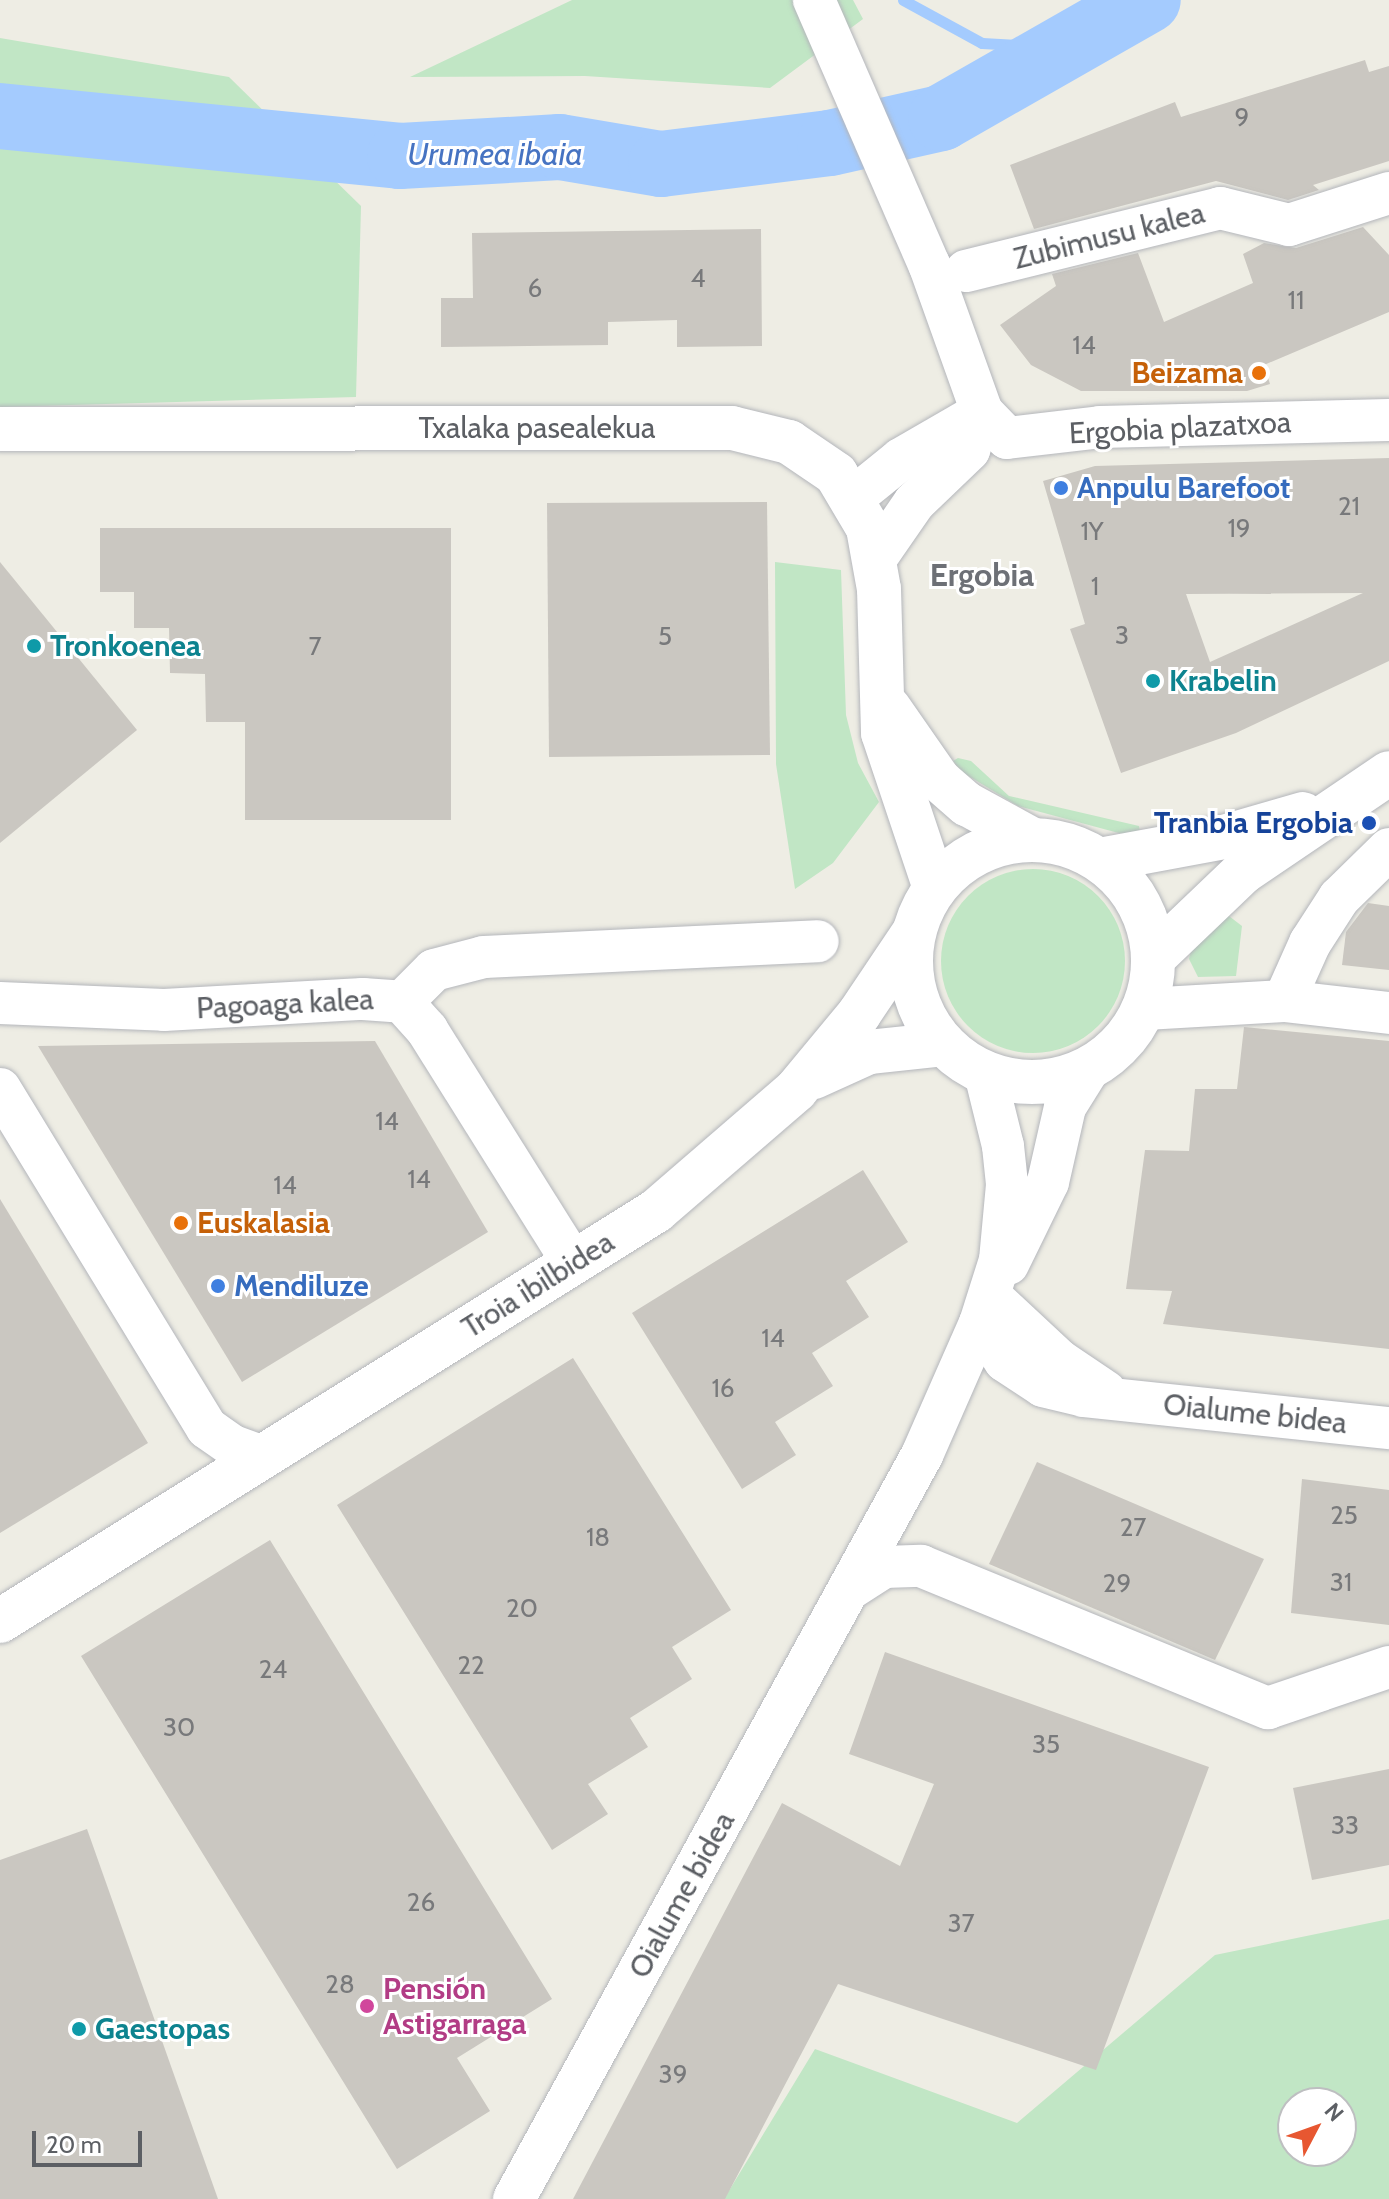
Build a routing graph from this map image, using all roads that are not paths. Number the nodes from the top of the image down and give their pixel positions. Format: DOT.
graph roads {
  1 [pos="814,0"];
  2 [pos="1389,193"];
  3 [pos="966,271"];
  4 [pos="982,412"];
  5 [pos="1389,420"];
  6 [pos="0,429"];
  7 [pos="854,497"];
  8 [pos="876,558"];
  9 [pos="881,690"];
  10 [pos="1389,773"];
  11 [pos="1343,800"];
  12 [pos="1031,839"];
  13 [pos="1389,849"];
  14 [pos="1100,860"];
  15 [pos="935,888"];
  16 [pos="914,932"];
  17 [pos="818,941"];
  18 [pos="1154,957"];
  19 [pos="1284,1001"];
  20 [pos="402,1002"];
  21 [pos="1145,1009"];
  22 [pos="1389,1013"];
  23 [pos="9,1015"];
  24 [pos="944,1044"];
  25 [pos="1088,1070"];
  26 [pos="985,1073"];
  27 [pos="0,1089"];
  28 [pos="796,1090"];
  29 [pos="573,1263"];
  30 [pos="985,1310"];
  31 [pos="1389,1428"];
  32 [pos="263,1457"];
  33 [pos="848,1590"];
  34 [pos="0,1621"];
  35 [pos="1389,1667"];
  36 [pos="514,2199"];
  1 -- 4 [label="street"];
  2 -- 3 [label="street, Zubimusu kalea"];
  4 -- 5 [label="street, Ergobia plazatxoa"];
  4 -- 7 [label="street"];
  4 -- 8 [label="street"];
  6 -- 7 [label="main road, Txalaka pasealekua"];
  7 -- 8 [label="main road, Txalaka pasealekua"];
  8 -- 9 [label="main road, Txalaka pasealekua"];
  9 -- 12 [label="main road, Txalaka pasealekua"];
  9 -- 15 [label="main road, Txalaka pasealekua"];
  10 -- 11 [label="main road"];
  11 -- 14 [label="main road"];
  11 -- 18 [label="main road"];
  12 -- 14 [label="main road"];
  12 -- 15 [label="main road"];
  13 -- 19 [label="street"];
  14 -- 18 [label="main road"];
  15 -- 16 [label="main road"];
  16 -- 24 [label="main road"];
  16 -- 28 [label="main road, Troia ibilbidea"];
  17 -- 20 [label="street"];
  18 -- 21 [label="main road"];
  19 -- 21 [label="street"];
  19 -- 22 [label="street"];
  20 -- 23 [label="street, Pagoaga kalea"];
  20 -- 29 [label="street, Pagoaga kalea"];
  21 -- 25 [label="main road"];
  24 -- 26 [label="main road"];
  24 -- 28 [label="main road, Troia ibilbidea"];
  25 -- 26 [label="main road"];
  25 -- 30 [label="street, Oialume bidea"];
  26 -- 30 [label="street, Oialume bidea"];
  27 -- 32 [label="street"];
  28 -- 29 [label="main road, Troia ibilbidea"];
  29 -- 32 [label="main road, Troia ibilbidea"];
  30 -- 31 [label="street, Oialume bidea"];
  30 -- 33 [label="street, Oialume bidea"];
  32 -- 34 [label="main road, Troia ibilbidea"];
  33 -- 35 [label="street, Oialume bidea"];
  33 -- 36 [label="street, Oialume bidea"];
}
